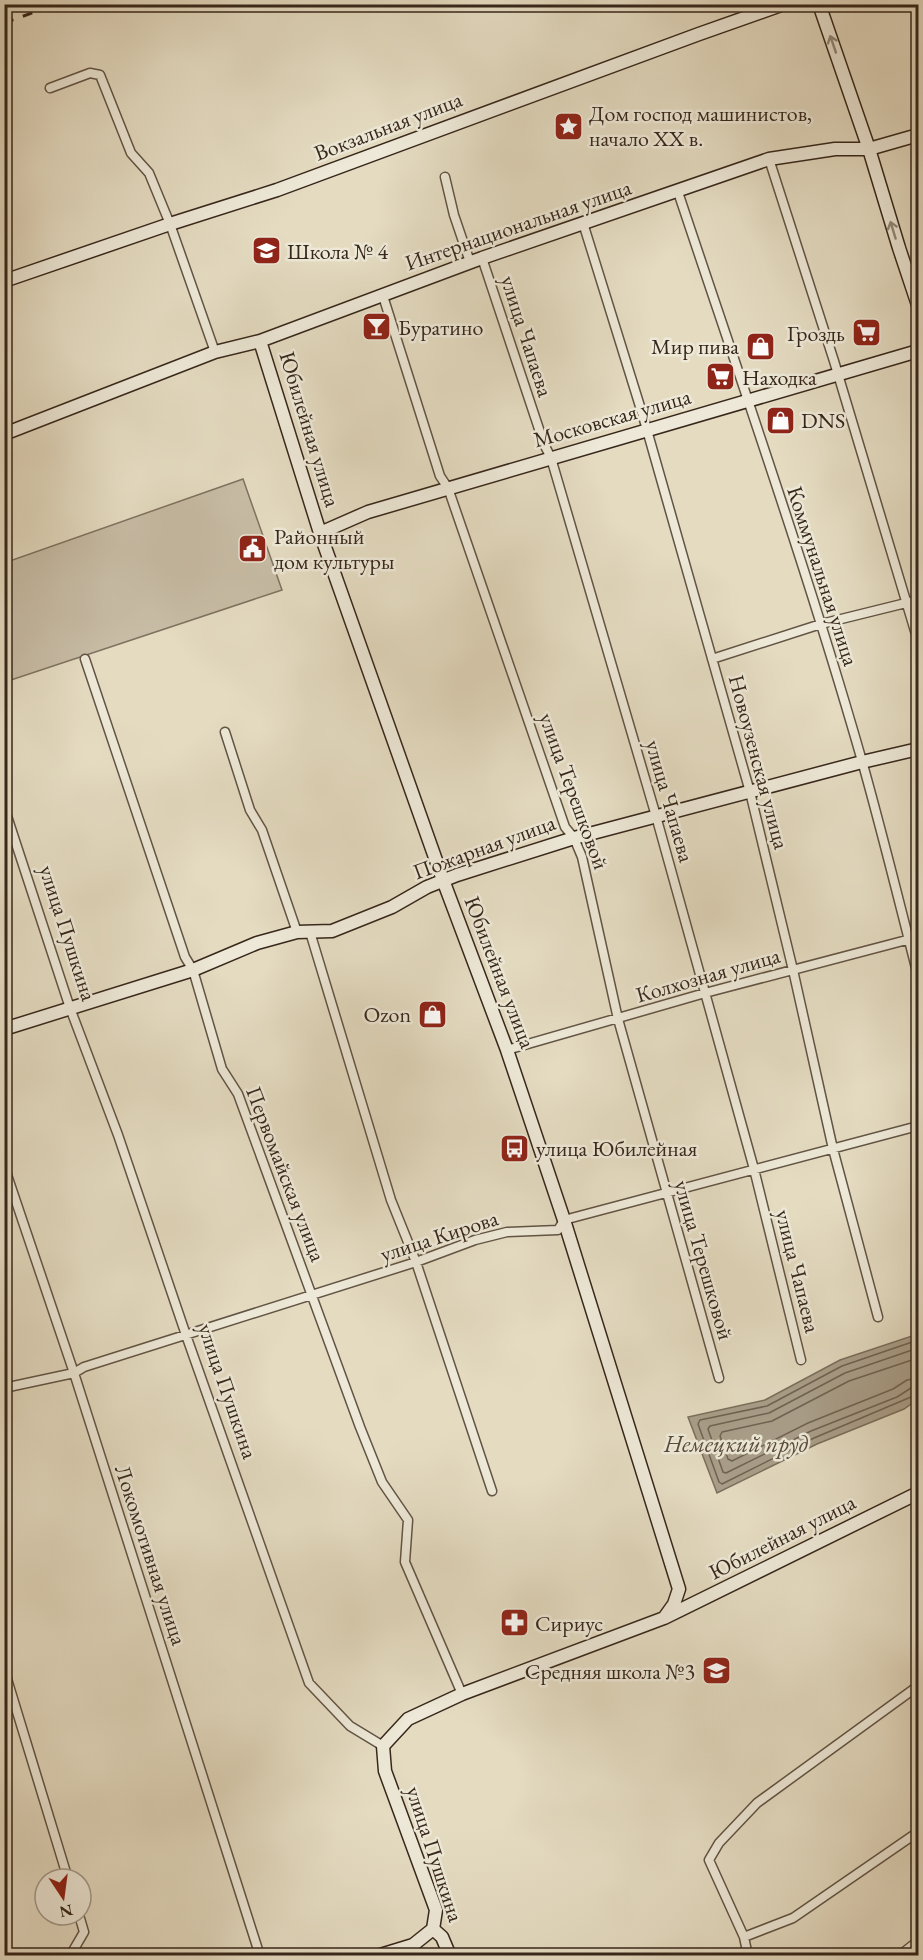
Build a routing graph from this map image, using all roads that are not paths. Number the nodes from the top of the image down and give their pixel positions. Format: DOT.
graph roads {
  1 [pos="784,4"];
  2 [pos="819,4"];
  3 [pos="50,88"];
  4 [pos="918,135"];
  5 [pos="869,149"];
  6 [pos="769,159"];
  7 [pos="445,177"];
  8 [pos="678,192"];
  9 [pos="583,223"];
  10 [pos="170,224"];
  11 [pos="476,260"];
  12 [pos="4,281"];
  13 [pos="383,296"];
  14 [pos="918,305"];
  15 [pos="260,341"];
  16 [pos="918,351"];
  17 [pos="215,352"];
  18 [pos="837,376"];
  19 [pos="749,401"];
  20 [pos="646,430"];
  21 [pos="4,434"];
  22 [pos="551,458"];
  23 [pos="448,488"];
  24 [pos="320,533"];
  25 [pos="918,600"];
  26 [pos="907,604"];
  27 [pos="821,624"];
  28 [pos="918,641"];
  29 [pos="85,659"];
  30 [pos="712,659"];
  31 [pos="225,732"];
  32 [pos="918,749"];
  33 [pos="862,762"];
  34 [pos="750,792"];
  35 [pos="4,807"];
  36 [pos="656,816"];
  37 [pos="574,838"];
  38 [pos="443,880"];
  39 [pos="304,932"];
  40 [pos="914,938"];
  41 [pos="192,969"];
  42 [pos="793,970"];
  43 [pos="918,976"];
  44 [pos="705,993"];
  45 [pos="70,1008"];
  46 [pos="618,1019"];
  47 [pos="4,1029"];
  48 [pos="507,1050"];
  49 [pos="918,1126"];
  50 [pos="833,1149"];
  51 [pos="4,1166"];
  52 [pos="754,1169"];
  53 [pos="667,1193"];
  54 [pos="564,1220"];
  55 [pos="416,1262"];
  56 [pos="314,1295"];
  57 [pos="878,1317"];
  58 [pos="186,1335"];
  59 [pos="801,1360"];
  60 [pos="74,1373"];
  61 [pos="719,1378"];
  62 [pos="4,1388"];
  63 [pos="492,1491"];
  64 [pos="918,1493"];
  65 [pos="664,1618"];
  66 [pos="4,1669"];
  67 [pos="918,1686"];
  68 [pos="462,1694"];
  69 [pos="383,1746"];
  70 [pos="918,1832"];
  71 [pos="64,1867"];
  72 [pos="83,1927"];
  73 [pos="433,1929"];
  74 [pos="744,1937"];
  75 [pos="918,1941"];
  76 [pos="70,1956"];
  77 [pos="260,1956"];
  78 [pos="377,1956"];
  79 [pos="450,1956"];
  80 [pos="748,1956"];
  81 [pos="899,1956"];
  1 -- 10 [label="street, Вокзальная улица"];
  5 -- 2 [label="street, one-way"];
  3 -- 10 [label="street"];
  4 -- 5 [label="street, Интернациональная улица"];
  5 -- 6 [label="street, Интернациональная улица"];
  14 -- 5 [label="street, one-way"];
  6 -- 8 [label="street, Интернациональная улица"];
  6 -- 18 [label="street"];
  7 -- 11 [label="street, улица Чапаева"];
  8 -- 9 [label="street, Интернациональная улица"];
  8 -- 19 [label="street, Коммунальная улица"];
  9 -- 11 [label="street, Интернациональная улица"];
  9 -- 20 [label="street, Новоузенская улица"];
  10 -- 12 [label="street, Вокзальная улица"];
  10 -- 17 [label="street"];
  11 -- 13 [label="street, Интернациональная улица"];
  11 -- 22 [label="street, улица Чапаева"];
  13 -- 15 [label="street, Интернациональная улица"];
  13 -- 23 [label="street, улица Терешковой"];
  15 -- 17 [label="street, Интернациональная улица"];
  15 -- 24 [label="street, Юбилейная улица"];
  16 -- 18 [label="street, Московская улица"];
  17 -- 21 [label="street, Интернациональная улица"];
  18 -- 19 [label="street, Московская улица"];
  18 -- 26 [label="street"];
  19 -- 20 [label="street, Московская улица"];
  19 -- 27 [label="street, Коммунальная улица"];
  20 -- 22 [label="street, Московская улица"];
  20 -- 30 [label="street, Новоузенская улица"];
  22 -- 23 [label="street, Московская улица"];
  22 -- 36 [label="street, улица Чапаева"];
  23 -- 24 [label="street, Московская улица"];
  23 -- 37 [label="street, улица Терешковой"];
  24 -- 38 [label="street, Юбилейная улица"];
  25 -- 26 [label="street"];
  26 -- 27 [label="street"];
  26 -- 28 [label="street"];
  27 -- 30 [label="street"];
  27 -- 33 [label="street, Коммунальная улица"];
  29 -- 41 [label="street, Первомайская улица"];
  30 -- 34 [label="street, Новоузенская улица"];
  31 -- 39 [label="street"];
  32 -- 33 [label="street, Пожарная улица"];
  33 -- 34 [label="street, Пожарная улица"];
  33 -- 40 [label="street, Коммунальная улица"];
  34 -- 36 [label="street, Пожарная улица"];
  34 -- 42 [label="street, Новоузенская улица"];
  35 -- 45 [label="street, улица Пушкина"];
  36 -- 37 [label="street, Пожарная улица"];
  36 -- 44 [label="street, улица Чапаева"];
  37 -- 38 [label="street, Пожарная улица"];
  37 -- 46 [label="street, улица Терешковой"];
  38 -- 39 [label="street, Пожарная улица"];
  38 -- 48 [label="street, Юбилейная улица"];
  39 -- 41 [label="street, Пожарная улица"];
  39 -- 55 [label="street"];
  40 -- 42 [label="street, Колхозная улица"];
  40 -- 43 [label="street, Коммунальная улица"];
  41 -- 45 [label="street, Пожарная улица"];
  41 -- 56 [label="street, Первомайская улица"];
  42 -- 44 [label="street, Колхозная улица"];
  42 -- 50 [label="street, Новоузенская улица"];
  44 -- 46 [label="street, Колхозная улица"];
  44 -- 52 [label="street, улица Чапаева"];
  45 -- 47 [label="street, Пожарная улица"];
  45 -- 58 [label="street, улица Пушкина"];
  46 -- 48 [label="street, Колхозная улица"];
  46 -- 53 [label="street, улица Терешковой"];
  48 -- 54 [label="street, Юбилейная улица"];
  49 -- 50 [label="street, улица Кирова"];
  50 -- 52 [label="street, улица Кирова"];
  50 -- 57 [label="street, Новоузенская улица"];
  51 -- 60 [label="street, Локомотивная улица"];
  52 -- 53 [label="street, улица Кирова"];
  52 -- 59 [label="street, улица Чапаева"];
  53 -- 54 [label="street, улица Кирова"];
  53 -- 61 [label="street, улица Терешковой"];
  54 -- 55 [label="street, улица Кирова"];
  54 -- 65 [label="street, Юбилейная улица"];
  55 -- 56 [label="street, улица Кирова"];
  55 -- 63 [label="street"];
  56 -- 58 [label="street, улица Кирова"];
  56 -- 68 [label="street, Первомайская улица"];
  58 -- 60 [label="street, улица Кирова"];
  58 -- 69 [label="street, улица Пушкина"];
  60 -- 62 [label="street, улица Кирова"];
  60 -- 77 [label="street, Локомотивная улица"];
  64 -- 65 [label="street, Юбилейная улица"];
  65 -- 68 [label="street, Юбилейная улица"];
  66 -- 71 [label="street"];
  67 -- 74 [label="street"];
  68 -- 69 [label="street, Юбилейная улица"];
  69 -- 73 [label="street, улица Пушкина"];
  70 -- 74 [label="street"];
  72 -- 76 [label="street"];
  73 -- 78 [label="street"];
  73 -- 79 [label="street, улица Пушкина"];
  74 -- 80 [label="street"];
  75 -- 81 [label="street"];
}
